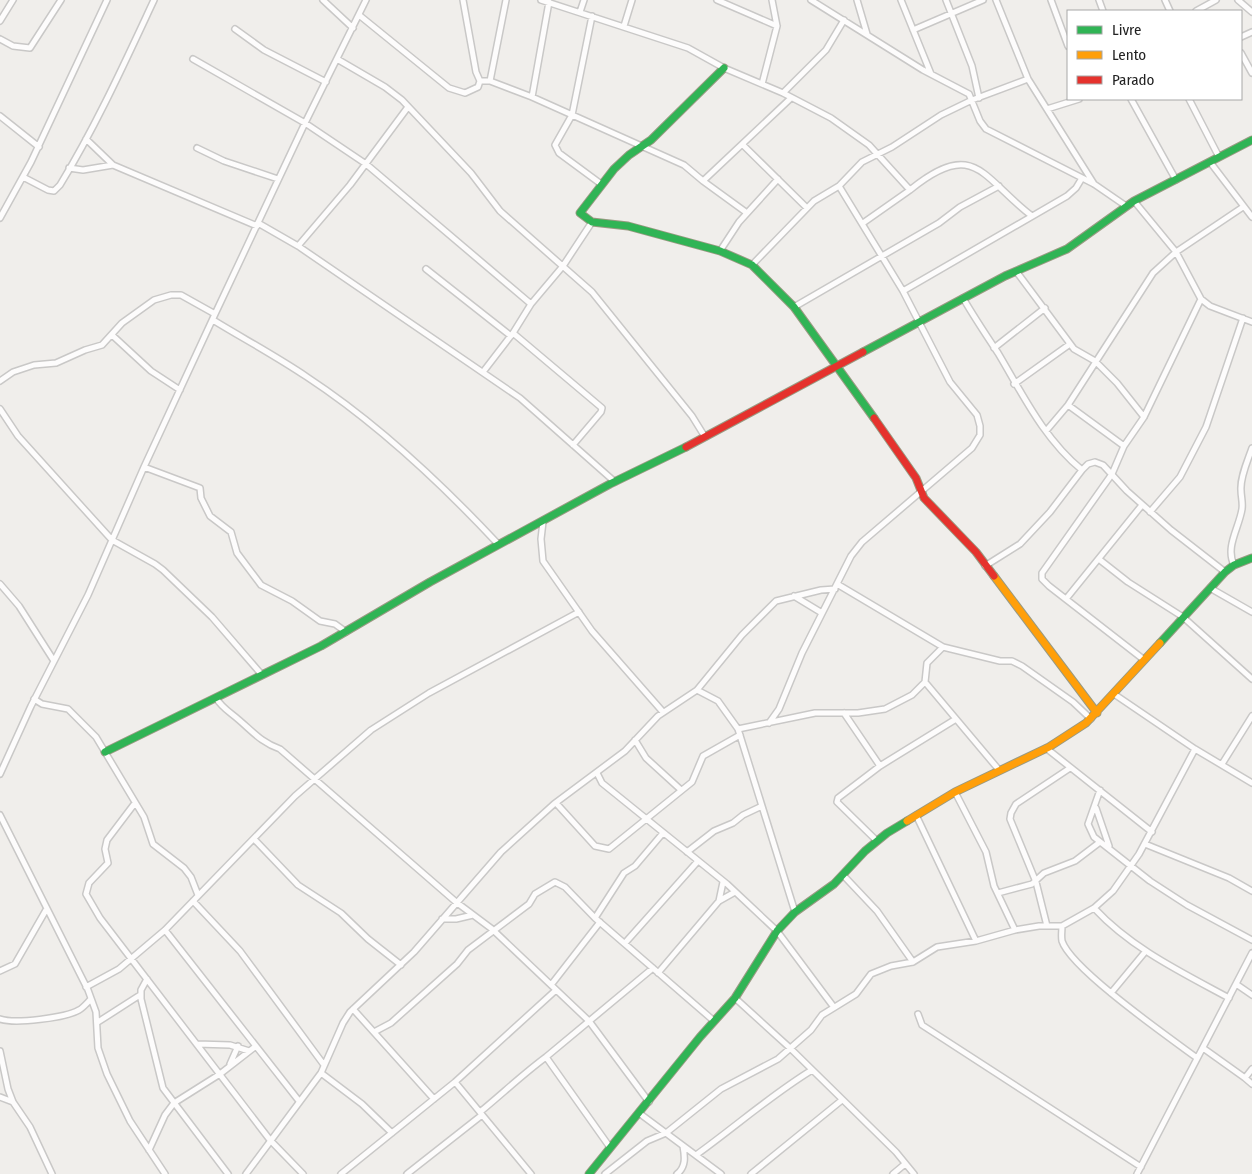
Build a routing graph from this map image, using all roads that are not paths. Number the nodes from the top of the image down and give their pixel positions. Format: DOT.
graph roads {
  1 [pos="13,0"];
  2 [pos="61,0"];
  3 [pos="107,0"];
  4 [pos="154,0"];
  5 [pos="322,0"];
  6 [pos="366,0"];
  7 [pos="462,0"];
  8 [pos="506,0"];
  9 [pos="541,0"];
  10 [pos="584,0"];
  11 [pos="632,0"];
  12 [pos="718,0"];
  13 [pos="772,0"];
  14 [pos="811,0"];
  15 [pos="857,0"];
  16 [pos="901,0"];
  17 [pos="946,0"];
  18 [pos="983,0"];
  19 [pos="996,0"];
  20 [pos="1051,0"];
  21 [pos="1216,0"];
  22 [pos="1238,0"];
  23 [pos="549,2"];
  24 [pos="1198,10"];
  25 [pos="580,12"];
  26 [pos="1252,12"];
  27 [pos="951,14"];
  28 [pos="359,15"];
  29 [pos="592,16"];
  30 [pos="844,20"];
  31 [pos="0,21"];
  32 [pos="624,26"];
  33 [pos="777,26"];
  34 [pos="353,28"];
  35 [pos="235,29"];
  36 [pos="913,30"];
  37 [pos="867,35"];
  38 [pos="0,39"];
  39 [pos="1067,43"];
  40 [pos="1242,55"];
  41 [pos="193,59"];
  42 [pos="337,59"];
  43 [pos="724,68"];
  44 [pos="1252,73"];
  45 [pos="931,74"];
  46 [pos="1028,79"];
  47 [pos="326,82"];
  48 [pos="480,82"];
  49 [pos="490,82"];
  50 [pos="762,84"];
  51 [pos="784,93"];
  52 [pos="532,97"];
  53 [pos="790,98"];
  54 [pos="979,98"];
  55 [pos="972,100"];
  56 [pos="1076,100"];
  57 [pos="1133,100"];
  58 [pos="1190,100"];
  59 [pos="408,107"];
  60 [pos="1047,109"];
  61 [pos="0,116"];
  62 [pos="572,116"];
  63 [pos="305,122"];
  64 [pos="86,139"];
  65 [pos="1252,140"];
  66 [pos="743,145"];
  67 [pos="39,147"];
  68 [pos="643,147"];
  69 [pos="197,148"];
  70 [pos="878,155"];
  71 [pos="1219,157"];
  72 [pos="1210,162"];
  73 [pos="366,164"];
  74 [pos="113,165"];
  75 [pos="69,168"];
  76 [pos="23,177"];
  77 [pos="1082,178"];
  78 [pos="278,179"];
  79 [pos="778,179"];
  80 [pos="1176,180"];
  81 [pos="703,181"];
  82 [pos="602,184"];
  83 [pos="1094,184"];
  84 [pos="839,186"];
  85 [pos="999,186"];
  86 [pos="910,190"];
  87 [pos="1134,201"];
  88 [pos="1126,206"];
  89 [pos="1243,207"];
  90 [pos="807,208"];
  91 [pos="747,213"];
  92 [pos="1,215"];
  93 [pos="1032,216"];
  94 [pos="1252,217"];
  95 [pos="592,222"];
  96 [pos="863,223"];
  97 [pos="258,224"];
  98 [pos="298,246"];
  99 [pos="720,251"];
  100 [pos="1176,252"];
  101 [pos="881,257"];
  102 [pos="752,265"];
  103 [pos="563,266"];
  104 [pos="426,269"];
  105 [pos="1016,271"];
  106 [pos="903,291"];
  107 [pos="963,298"];
  108 [pos="1201,299"];
  109 [pos="531,304"];
  110 [pos="794,308"];
  111 [pos="1044,308"];
  112 [pos="216,314"];
  113 [pos="1243,318"];
  114 [pos="212,320"];
  115 [pos="919,320"];
  116 [pos="1252,322"];
  117 [pos="512,334"];
  118 [pos="112,335"];
  119 [pos="1070,344"];
  120 [pos="994,348"];
  121 [pos="1095,362"];
  122 [pos="837,366"];
  123 [pos="483,372"];
  124 [pos="0,381"];
  125 [pos="1014,384"];
  126 [pos="180,390"];
  127 [pos="1068,405"];
  128 [pos="0,409"];
  129 [pos="1144,417"];
  130 [pos="1046,431"];
  131 [pos="706,437"];
  132 [pos="573,445"];
  133 [pos="1124,446"];
  134 [pos="1252,448"];
  135 [pos="144,467"];
  136 [pos="1082,470"];
  137 [pos="1112,474"];
  138 [pos="615,482"];
  139 [pos="922,492"];
  140 [pos="1142,505"];
  141 [pos="1150,512"];
  142 [pos="543,522"];
  143 [pos="112,540"];
  144 [pos="498,544"];
  145 [pos="1252,558"];
  146 [pos="1100,560"];
  147 [pos="985,566"];
  148 [pos="1234,566"];
  149 [pos="1225,572"];
  150 [pos="0,584"];
  151 [pos="836,587"];
  152 [pos="1210,588"];
  153 [pos="794,596"];
  154 [pos="1066,600"];
  155 [pos="579,612"];
  156 [pos="1252,612"];
  157 [pos="822,613"];
  158 [pos="1183,617"];
  159 [pos="346,632"];
  160 [pos="944,647"];
  161 [pos="1144,659"];
  162 [pos="54,661"];
  163 [pos="262,676"];
  164 [pos="1251,677"];
  165 [pos="925,682"];
  166 [pos="697,690"];
  167 [pos="1114,694"];
  168 [pos="216,698"];
  169 [pos="34,699"];
  170 [pos="663,712"];
  171 [pos="844,713"];
  172 [pos="1094,716"];
  173 [pos="1252,716"];
  174 [pos="956,719"];
  175 [pos="769,723"];
  176 [pos="739,732"];
  177 [pos="635,740"];
  178 [pos="1046,748"];
  179 [pos="1194,749"];
  180 [pos="105,752"];
  181 [pos="1222,764"];
  182 [pos="880,766"];
  183 [pos="1070,768"];
  184 [pos="999,770"];
  185 [pos="596,773"];
  186 [pos="0,774"];
  187 [pos="314,779"];
  188 [pos="1252,783"];
  189 [pos="680,789"];
  190 [pos="1100,790"];
  191 [pos="955,792"];
  192 [pos="135,803"];
  193 [pos="556,803"];
  194 [pos="762,806"];
  195 [pos="1096,808"];
  196 [pos="916,815"];
  197 [pos="0,816"];
  198 [pos="647,818"];
  199 [pos="1152,832"];
  200 [pos="663,834"];
  201 [pos="254,839"];
  202 [pos="877,840"];
  203 [pos="1100,842"];
  204 [pos="1145,844"];
  205 [pos="1109,846"];
  206 [pos="687,852"];
  207 [pos="698,861"];
  208 [pos="1131,865"];
  209 [pos="843,875"];
  210 [pos="722,882"];
  211 [pos="1036,882"];
  212 [pos="194,883"];
  213 [pos="208,885"];
  214 [pos="1252,891"];
  215 [pos="736,892"];
  216 [pos="998,893"];
  217 [pos="198,895"];
  218 [pos="193,901"];
  219 [pos="456,902"];
  220 [pos="719,902"];
  221 [pos="1094,908"];
  222 [pos="46,910"];
  223 [pos="795,912"];
  224 [pos="473,915"];
  225 [pos="442,919"];
  226 [pos="598,920"];
  227 [pos="1047,926"];
  228 [pos="1062,926"];
  229 [pos="165,930"];
  230 [pos="1014,930"];
  231 [pos="494,931"];
  232 [pos="777,931"];
  233 [pos="1252,940"];
  234 [pos="976,941"];
  235 [pos="625,943"];
  236 [pos="1145,952"];
  237 [pos="1252,953"];
  238 [pos="132,959"];
  239 [pos="913,962"];
  240 [pos="400,966"];
  241 [pos="653,968"];
  242 [pos="0,971"];
  243 [pos="658,973"];
  244 [pos="147,979"];
  245 [pos="1236,984"];
  246 [pos="551,985"];
  247 [pos="86,988"];
  248 [pos="556,990"];
  249 [pos="1111,992"];
  250 [pos="140,995"];
  251 [pos="1252,995"];
  252 [pos="735,998"];
  253 [pos="1229,998"];
  254 [pos="91,999"];
  255 [pos="833,1006"];
  256 [pos="353,1009"];
  257 [pos="918,1014"];
  258 [pos="0,1019"];
  259 [pos="589,1021"];
  260 [pos="714,1021"];
  261 [pos="98,1022"];
  262 [pos="374,1032"];
  263 [pos="197,1044"];
  264 [pos="230,1044"];
  265 [pos="238,1046"];
  266 [pos="256,1046"];
  267 [pos="790,1048"];
  268 [pos="1203,1048"];
  269 [pos="0,1051"];
  270 [pos="249,1051"];
  271 [pos="235,1052"];
  272 [pos="546,1057"];
  273 [pos="1198,1058"];
  274 [pos="230,1064"];
  275 [pos="324,1065"];
  276 [pos="1252,1069"];
  277 [pos="812,1070"];
  278 [pos="321,1073"];
  279 [pos="220,1074"];
  280 [pos="1245,1078"];
  281 [pos="455,1082"];
  282 [pos="1252,1084"];
  283 [pos="0,1096"];
  284 [pos="434,1099"];
  285 [pos="842,1100"];
  286 [pos="299,1101"];
  287 [pos="13,1102"];
  288 [pos="648,1102"];
  289 [pos="174,1103"];
  290 [pos="481,1113"];
  291 [pos="639,1113"];
  292 [pos="666,1133"];
  293 [pos="392,1134"];
  294 [pos="270,1140"];
  295 [pos="609,1146"];
  296 [pos="683,1146"];
  297 [pos="149,1150"];
  298 [pos="696,1155"];
  299 [pos="905,1164"];
  300 [pos="1141,1167"];
  301 [pos="52,1174"];
  302 [pos="165,1174"];
  303 [pos="228,1174"];
  304 [pos="246,1174"];
  305 [pos="303,1174"];
  306 [pos="341,1174"];
  307 [pos="407,1174"];
  308 [pos="531,1174"];
  309 [pos="589,1174"];
  310 [pos="605,1174"];
  311 [pos="677,1174"];
  312 [pos="721,1174"];
  313 [pos="751,1174"];
  314 [pos="893,1174"];
  315 [pos="914,1174"];
  316 [pos="1138,1174"];
  1 -- 31 [label="street"];
  2 -- 38 [label="street"];
  3 -- 67 [label="street"];
  4 -- 64 [label="street"];
  5 -- 34 [label="street"];
  6 -- 28 [label="street"];
  7 -- 48 [label="street"];
  8 -- 49 [label="street"];
  9 -- 23 [label="street"];
  10 -- 25 [label="street"];
  11 -- 32 [label="street"];
  12 -- 33 [label="street"];
  13 -- 33 [label="street"];
  14 -- 30 [label="street"];
  15 -- 37 [label="street"];
  16 -- 36 [label="street"];
  17 -- 27 [label="street"];
  18 -- 27 [label="street"];
  19 -- 46 [label="street"];
  20 -- 39 [label="street"];
  21 -- 24 [label="street"];
  22 -- 26 [label="street"];
  23 -- 25 [label="street"];
  23 -- 52 [label="street"];
  25 -- 29 [label="street"];
  27 -- 36 [label="street"];
  27 -- 54 [label="street"];
  28 -- 34 [label="street"];
  28 -- 48 [label="street"];
  29 -- 32 [label="street"];
  29 -- 62 [label="street"];
  30 -- 37 [label="street"];
  30 -- 51 [label="street"];
  32 -- 43 [label="street"];
  33 -- 50 [label="street"];
  34 -- 42 [label="street"];
  35 -- 47 [label="street"];
  36 -- 45 [label="street"];
  37 -- 45 [label="street"];
  40 -- 44 [label="street"];
  41 -- 63 [label="street"];
  42 -- 47 [label="street"];
  42 -- 59 [label="street"];
  43 -- 50 [label="street"];
  43 -- 68 [label="street"];
  45 -- 55 [label="street"];
  46 -- 54 [label="street"];
  46 -- 60 [label="street"];
  47 -- 63 [label="street"];
  48 -- 49 [label="street"];
  49 -- 52 [label="street"];
  50 -- 51 [label="street"];
  51 -- 53 [label="street"];
  52 -- 62 [label="street"];
  53 -- 66 [label="street"];
  53 -- 70 [label="street"];
  54 -- 55 [label="street"];
  55 -- 70 [label="street"];
  55 -- 77 [label="street"];
  56 -- 60 [label="street"];
  57 -- 80 [label="street"];
  58 -- 71 [label="street"];
  59 -- 73 [label="street"];
  59 -- 103 [label="street"];
  60 -- 83 [label="street"];
  61 -- 67 [label="street"];
  62 -- 68 [label="street"];
  62 -- 82 [label="street"];
  63 -- 73 [label="street"];
  63 -- 78 [label="street"];
  64 -- 74 [label="street"];
  64 -- 75 [label="street"];
  65 -- 71 [label="street"];
  66 -- 79 [label="street"];
  66 -- 81 [label="street"];
  67 -- 76 [label="street"];
  68 -- 81 [label="street"];
  68 -- 82 [label="street"];
  69 -- 78 [label="street"];
  70 -- 84 [label="street"];
  70 -- 86 [label="street"];
  71 -- 72 [label="street"];
  72 -- 80 [label="street"];
  72 -- 89 [label="street"];
  73 -- 98 [label="street"];
  73 -- 109 [label="street"];
  74 -- 75 [label="street"];
  74 -- 97 [label="street"];
  75 -- 76 [label="street"];
  76 -- 92 [label="street"];
  77 -- 83 [label="street"];
  77 -- 93 [label="street"];
  78 -- 97 [label="street"];
  79 -- 90 [label="street"];
  79 -- 91 [label="street"];
  80 -- 87 [label="street"];
  81 -- 91 [label="street"];
  82 -- 95 [label="street"];
  83 -- 88 [label="street"];
  84 -- 90 [label="street"];
  84 -- 96 [label="street"];
  85 -- 86 [label="street"];
  85 -- 93 [label="street"];
  85 -- 101 [label="street"];
  86 -- 96 [label="street"];
  87 -- 88 [label="street"];
  87 -- 100 [label="street"];
  88 -- 105 [label="street"];
  89 -- 94 [label="street"];
  89 -- 100 [label="street"];
  90 -- 102 [label="street"];
  91 -- 99 [label="street"];
  93 -- 106 [label="street"];
  95 -- 99 [label="street"];
  95 -- 103 [label="street"];
  96 -- 101 [label="street"];
  97 -- 98 [label="street"];
  97 -- 112 [label="street"];
  98 -- 123 [label="street"];
  99 -- 102 [label="street"];
  100 -- 108 [label="street"];
  100 -- 121 [label="street"];
  101 -- 106 [label="street"];
  101 -- 110 [label="street"];
  102 -- 110 [label="street"];
  103 -- 109 [label="street"];
  103 -- 131 [label="street"];
  104 -- 117 [label="street"];
  105 -- 107 [label="street"];
  105 -- 111 [label="street"];
  106 -- 115 [label="street"];
  107 -- 115 [label="street"];
  107 -- 120 [label="street"];
  108 -- 113 [label="street"];
  108 -- 129 [label="street"];
  109 -- 117 [label="street"];
  110 -- 122 [label="street"];
  111 -- 119 [label="street"];
  111 -- 120 [label="street"];
  112 -- 114 [label="street"];
  112 -- 118 [label="street"];
  113 -- 116 [label="street"];
  113 -- 141 [label="street"];
  114 -- 126 [label="street"];
  114 -- 144 [label="street"];
  115 -- 122 [label="street"];
  115 -- 139 [label="street"];
  117 -- 123 [label="street"];
  117 -- 132 [label="street"];
  118 -- 124 [label="street"];
  118 -- 126 [label="street"];
  119 -- 121 [label="street"];
  119 -- 125 [label="street"];
  120 -- 125 [label="street"];
  121 -- 127 [label="street"];
  121 -- 129 [label="street"];
  122 -- 131 [label="street"];
  122 -- 139 [label="street"];
  123 -- 132 [label="street"];
  125 -- 130 [label="street"];
  126 -- 135 [label="street"];
  127 -- 130 [label="street"];
  127 -- 133 [label="street"];
  128 -- 143 [label="street"];
  129 -- 133 [label="street"];
  130 -- 136 [label="street"];
  131 -- 138 [label="street"];
  132 -- 138 [label="street"];
  133 -- 137 [label="street"];
  134 -- 148 [label="street"];
  135 -- 143 [label="street"];
  135 -- 159 [label="street"];
  136 -- 137 [label="street"];
  136 -- 147 [label="street"];
  137 -- 140 [label="street"];
  137 -- 154 [label="street"];
  138 -- 142 [label="street"];
  139 -- 147 [label="street"];
  139 -- 151 [label="street"];
  140 -- 141 [label="street"];
  140 -- 146 [label="street"];
  141 -- 149 [label="street"];
  142 -- 144 [label="street"];
  142 -- 155 [label="street"];
  143 -- 162 [label="street"];
  143 -- 163 [label="street"];
  144 -- 159 [label="street"];
  145 -- 148 [label="street"];
  146 -- 154 [label="street"];
  146 -- 158 [label="street"];
  147 -- 172 [label="street"];
  148 -- 149 [label="street"];
  149 -- 152 [label="street"];
  150 -- 162 [label="street"];
  151 -- 153 [label="street"];
  151 -- 157 [label="street"];
  151 -- 160 [label="street"];
  152 -- 156 [label="street"];
  152 -- 158 [label="street"];
  153 -- 157 [label="street"];
  153 -- 166 [label="street"];
  154 -- 161 [label="street"];
  155 -- 170 [label="street"];
  155 -- 187 [label="street"];
  157 -- 175 [label="street"];
  158 -- 161 [label="street"];
  158 -- 164 [label="street"];
  159 -- 163 [label="street"];
  160 -- 165 [label="street"];
  160 -- 172 [label="street"];
  161 -- 167 [label="street"];
  162 -- 169 [label="street"];
  163 -- 168 [label="street"];
  165 -- 171 [label="street"];
  165 -- 174 [label="street"];
  166 -- 170 [label="street"];
  166 -- 176 [label="street"];
  167 -- 172 [label="street"];
  167 -- 179 [label="street"];
  168 -- 180 [label="street"];
  168 -- 187 [label="street"];
  169 -- 180 [label="street"];
  169 -- 186 [label="street"];
  170 -- 177 [label="street"];
  171 -- 175 [label="street"];
  171 -- 182 [label="street"];
  172 -- 178 [label="street"];
  173 -- 181 [label="street"];
  174 -- 182 [label="street"];
  174 -- 184 [label="street"];
  175 -- 176 [label="street"];
  176 -- 189 [label="street"];
  176 -- 194 [label="street"];
  177 -- 185 [label="street"];
  177 -- 189 [label="street"];
  178 -- 183 [label="street"];
  178 -- 184 [label="street"];
  179 -- 181 [label="street"];
  179 -- 199 [label="street"];
  180 -- 192 [label="street"];
  181 -- 188 [label="street"];
  182 -- 202 [label="street"];
  183 -- 190 [label="street"];
  183 -- 211 [label="street"];
  184 -- 191 [label="street"];
  185 -- 193 [label="street"];
  185 -- 198 [label="street"];
  187 -- 201 [label="street"];
  187 -- 219 [label="street"];
  189 -- 198 [label="street"];
  190 -- 195 [label="street"];
  190 -- 199 [label="street"];
  191 -- 196 [label="street"];
  191 -- 216 [label="street"];
  192 -- 212 [label="street"];
  192 -- 238 [label="street"];
  193 -- 198 [label="street"];
  193 -- 219 [label="street"];
  194 -- 206 [label="street"];
  194 -- 223 [label="street"];
  195 -- 203 [label="street"];
  195 -- 205 [label="street"];
  196 -- 202 [label="street"];
  196 -- 234 [label="street"];
  197 -- 222 [label="street"];
  198 -- 200 [label="street"];
  199 -- 204 [label="street"];
  200 -- 206 [label="street"];
  200 -- 226 [label="street"];
  201 -- 213 [label="street"];
  201 -- 240 [label="street"];
  202 -- 209 [label="street"];
  203 -- 205 [label="street"];
  203 -- 211 [label="street"];
  204 -- 208 [label="street"];
  204 -- 214 [label="street"];
  205 -- 208 [label="street"];
  206 -- 207 [label="street"];
  207 -- 210 [label="street"];
  207 -- 235 [label="street"];
  208 -- 221 [label="street"];
  208 -- 233 [label="street"];
  209 -- 223 [label="street"];
  209 -- 239 [label="street"];
  210 -- 215 [label="street"];
  210 -- 220 [label="street"];
  211 -- 216 [label="street"];
  211 -- 227 [label="street"];
  212 -- 213 [label="street"];
  212 -- 217 [label="street"];
  213 -- 217 [label="street"];
  215 -- 220 [label="street"];
  215 -- 232 [label="street"];
  216 -- 230 [label="street"];
  217 -- 218 [label="street"];
  218 -- 229 [label="street"];
  218 -- 275 [label="street"];
  219 -- 224 [label="street"];
  219 -- 225 [label="street"];
  220 -- 243 [label="street"];
  221 -- 228 [label="street"];
  221 -- 236 [label="street"];
  222 -- 242 [label="street"];
  222 -- 247 [label="street"];
  223 -- 232 [label="street"];
  224 -- 225 [label="street"];
  224 -- 231 [label="street"];
  225 -- 240 [label="street"];
  226 -- 231 [label="street"];
  226 -- 235 [label="street"];
  226 -- 246 [label="street"];
  227 -- 228 [label="street"];
  227 -- 230 [label="street"];
  228 -- 249 [label="street"];
  229 -- 238 [label="street"];
  229 -- 266 [label="street"];
  230 -- 234 [label="street"];
  231 -- 246 [label="street"];
  231 -- 262 [label="street"];
  232 -- 252 [label="street"];
  232 -- 255 [label="street"];
  234 -- 239 [label="street"];
  235 -- 241 [label="street"];
  236 -- 249 [label="street"];
  236 -- 253 [label="street"];
  237 -- 245 [label="street"];
  238 -- 244 [label="street"];
  238 -- 247 [label="street"];
  239 -- 255 [label="street"];
  240 -- 256 [label="street"];
  241 -- 243 [label="street"];
  241 -- 259 [label="street"];
  243 -- 260 [label="street"];
  244 -- 250 [label="street"];
  244 -- 263 [label="street"];
  245 -- 251 [label="street"];
  245 -- 253 [label="street"];
  246 -- 248 [label="street"];
  247 -- 254 [label="street"];
  248 -- 259 [label="street"];
  248 -- 281 [label="street"];
  249 -- 273 [label="street"];
  250 -- 261 [label="street"];
  250 -- 289 [label="street"];
  252 -- 260 [label="street"];
  252 -- 267 [label="street"];
  253 -- 268 [label="street"];
  254 -- 258 [label="street"];
  254 -- 261 [label="street"];
  255 -- 267 [label="street"];
  256 -- 262 [label="street"];
  256 -- 275 [label="street"];
  257 -- 300 [label="street"];
  259 -- 272 [label="street"];
  259 -- 288 [label="street"];
  260 -- 288 [label="street"];
  261 -- 297 [label="street"];
  262 -- 284 [label="street"];
  263 -- 264 [label="street"];
  263 -- 279 [label="street"];
  264 -- 265 [label="street"];
  264 -- 271 [label="street"];
  265 -- 270 [label="street"];
  265 -- 271 [label="street"];
  266 -- 270 [label="street"];
  266 -- 286 [label="street"];
  267 -- 277 [label="street"];
  267 -- 292 [label="street"];
  268 -- 273 [label="street"];
  268 -- 280 [label="street"];
  269 -- 287 [label="street"];
  270 -- 274 [label="street"];
  271 -- 274 [label="street"];
  272 -- 290 [label="street"];
  272 -- 295 [label="street"];
  273 -- 300 [label="street"];
  274 -- 279 [label="street"];
  275 -- 278 [label="street"];
  276 -- 280 [label="street"];
  277 -- 285 [label="street"];
  277 -- 298 [label="street"];
  278 -- 286 [label="street"];
  278 -- 293 [label="street"];
  279 -- 289 [label="street"];
  279 -- 294 [label="street"];
  280 -- 282 [label="street"];
  281 -- 284 [label="street"];
  281 -- 290 [label="street"];
  283 -- 287 [label="street"];
  284 -- 293 [label="street"];
  285 -- 299 [label="street"];
  285 -- 313 [label="street"];
  286 -- 294 [label="street"];
  287 -- 301 [label="street"];
  288 -- 291 [label="street"];
  289 -- 297 [label="street"];
  289 -- 303 [label="street"];
  290 -- 307 [label="street"];
  290 -- 308 [label="street"];
  291 -- 292 [label="street"];
  291 -- 295 [label="street"];
  292 -- 296 [label="street"];
  292 -- 310 [label="street"];
  293 -- 306 [label="street"];
  294 -- 304 [label="street"];
  294 -- 305 [label="street"];
  295 -- 309 [label="street"];
  296 -- 298 [label="street"];
  296 -- 311 [label="street"];
  297 -- 302 [label="street"];
  298 -- 312 [label="street"];
  299 -- 314 [label="street"];
  299 -- 315 [label="street"];
  300 -- 316 [label="street"];
}
